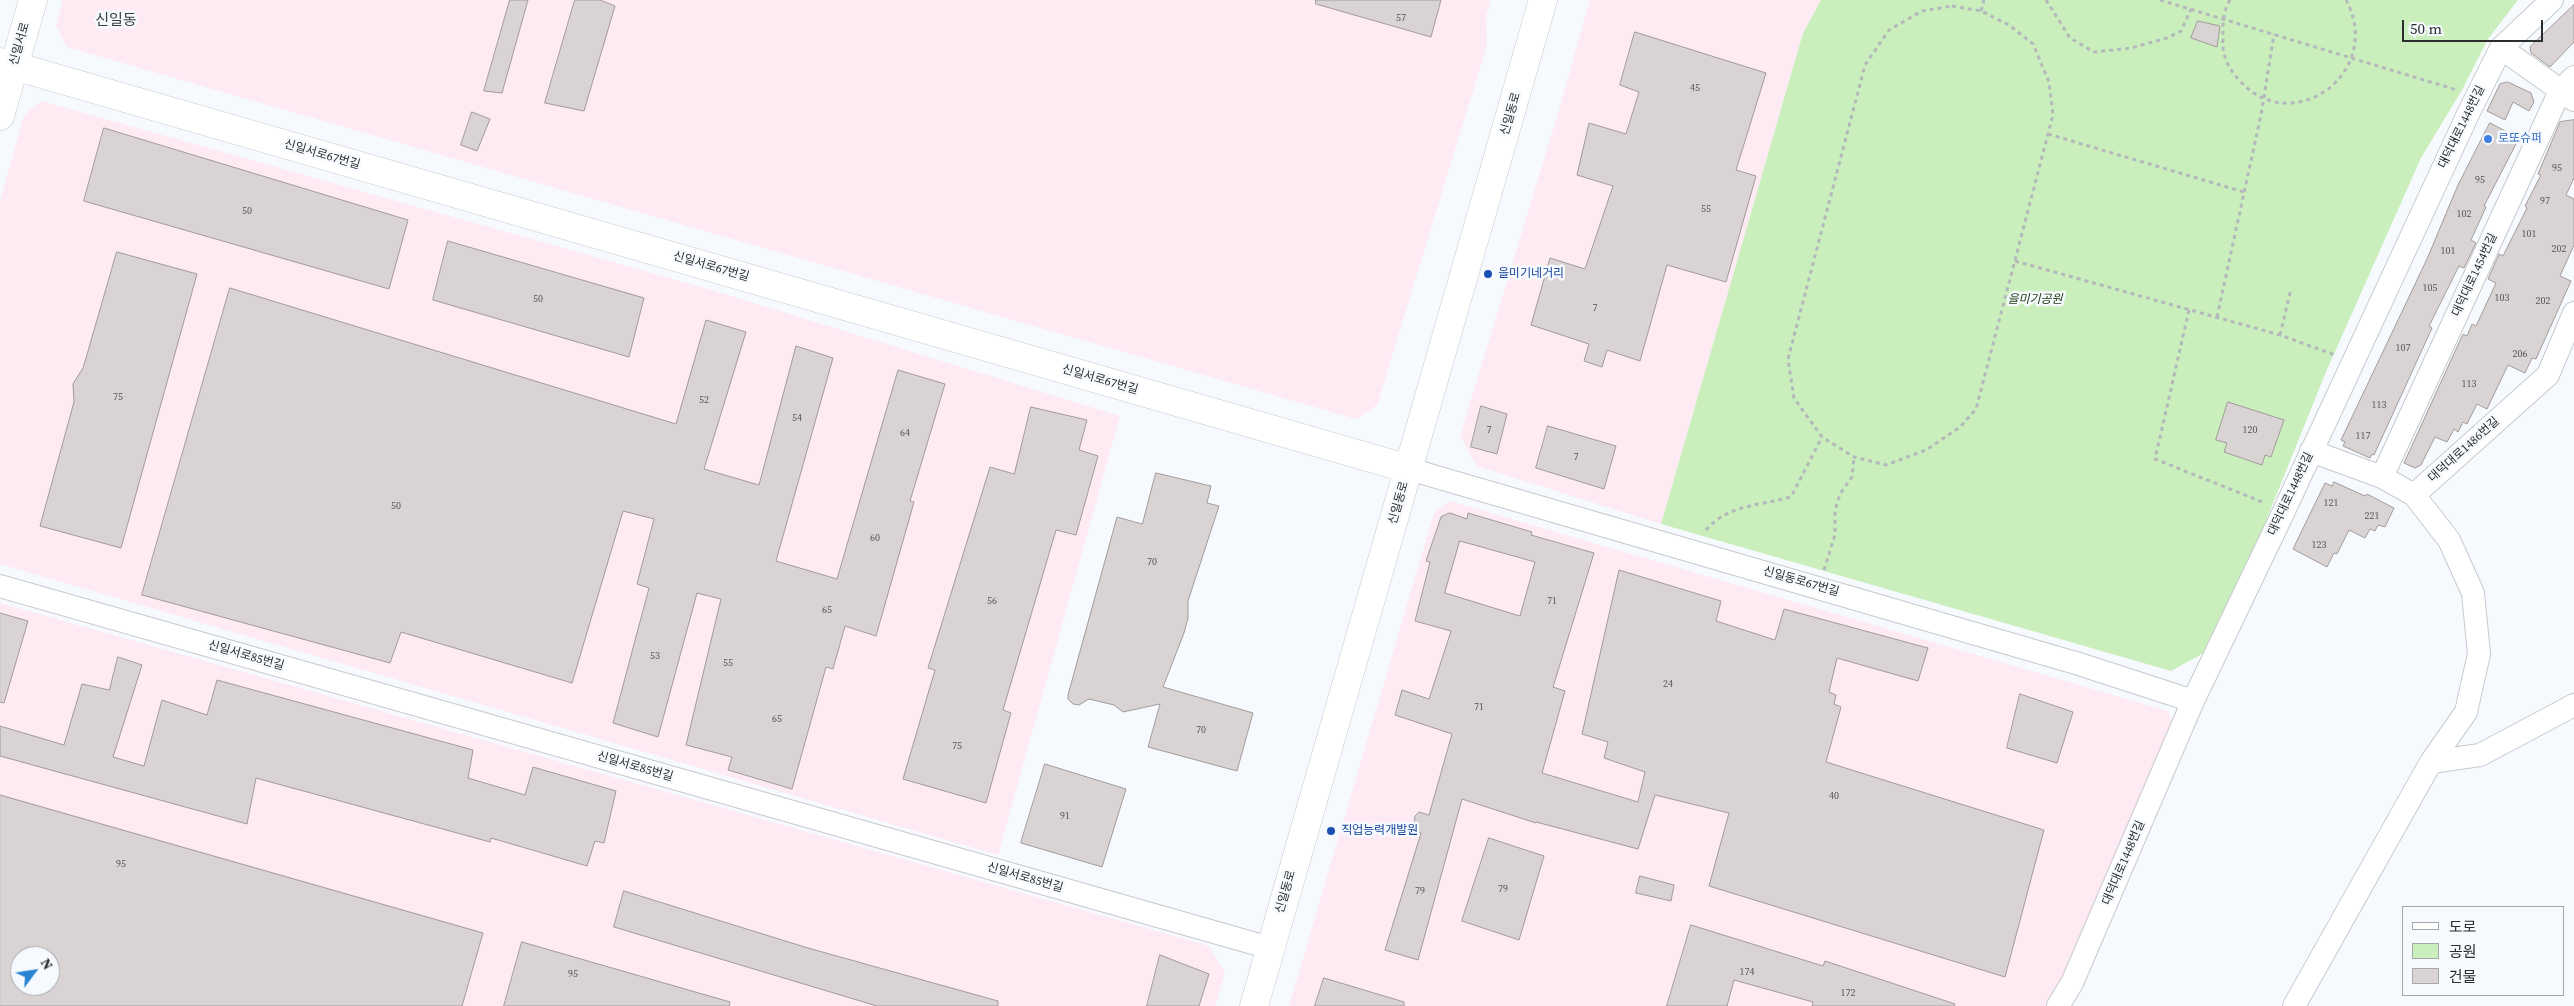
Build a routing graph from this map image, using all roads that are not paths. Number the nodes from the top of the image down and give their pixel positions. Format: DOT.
graph roads {
  1 [pos="33,0"];
  2 [pos="1544,0"];
  3 [pos="2552,0"];
  4 [pos="2501,48"];
  5 [pos="7,64"];
  6 [pos="2569,89"];
  7 [pos="0,116"];
  8 [pos="2574,313"];
  9 [pos="2311,451"];
  10 [pos="1408,469"];
  11 [pos="2382,477"];
  12 [pos="2414,495"];
  13 [pos="0,586"];
  14 [pos="2193,701"];
  15 [pos="2574,705"];
  16 [pos="2431,762"];
  17 [pos="1270,948"];
  18 [pos="1254,1006"];
  19 [pos="2058,1006"];
  20 [pos="2294,1006"];
  1 -- 5 [label="main road, 신일서로"];
  2 -- 10 [label="main road, 신일동로"];
  3 -- 4 [label="street, 대덕대로1448번길"];
  4 -- 6 [label="street"];
  4 -- 9 [label="street, 대덕대로1448번길"];
  5 -- 7 [label="main road, 신일서로"];
  5 -- 10 [label="main road, 신일서로67번길"];
  6 -- 11 [label="street, 대덕대로1454번길"];
  8 -- 12 [label="street, 대덕대로1486번길"];
  9 -- 11 [label="street"];
  9 -- 14 [label="street, 대덕대로1448번길"];
  10 -- 14 [label="street, 신일동로67번길"];
  10 -- 17 [label="main road, 신일동로"];
  11 -- 12 [label="street"];
  12 -- 16 [label="street"];
  13 -- 17 [label="street, 신일서로85번길"];
  14 -- 19 [label="street, 대덕대로1448번길"];
  15 -- 16 [label="street"];
  16 -- 20 [label="street"];
  17 -- 18 [label="main road, 신일동로"];
}
